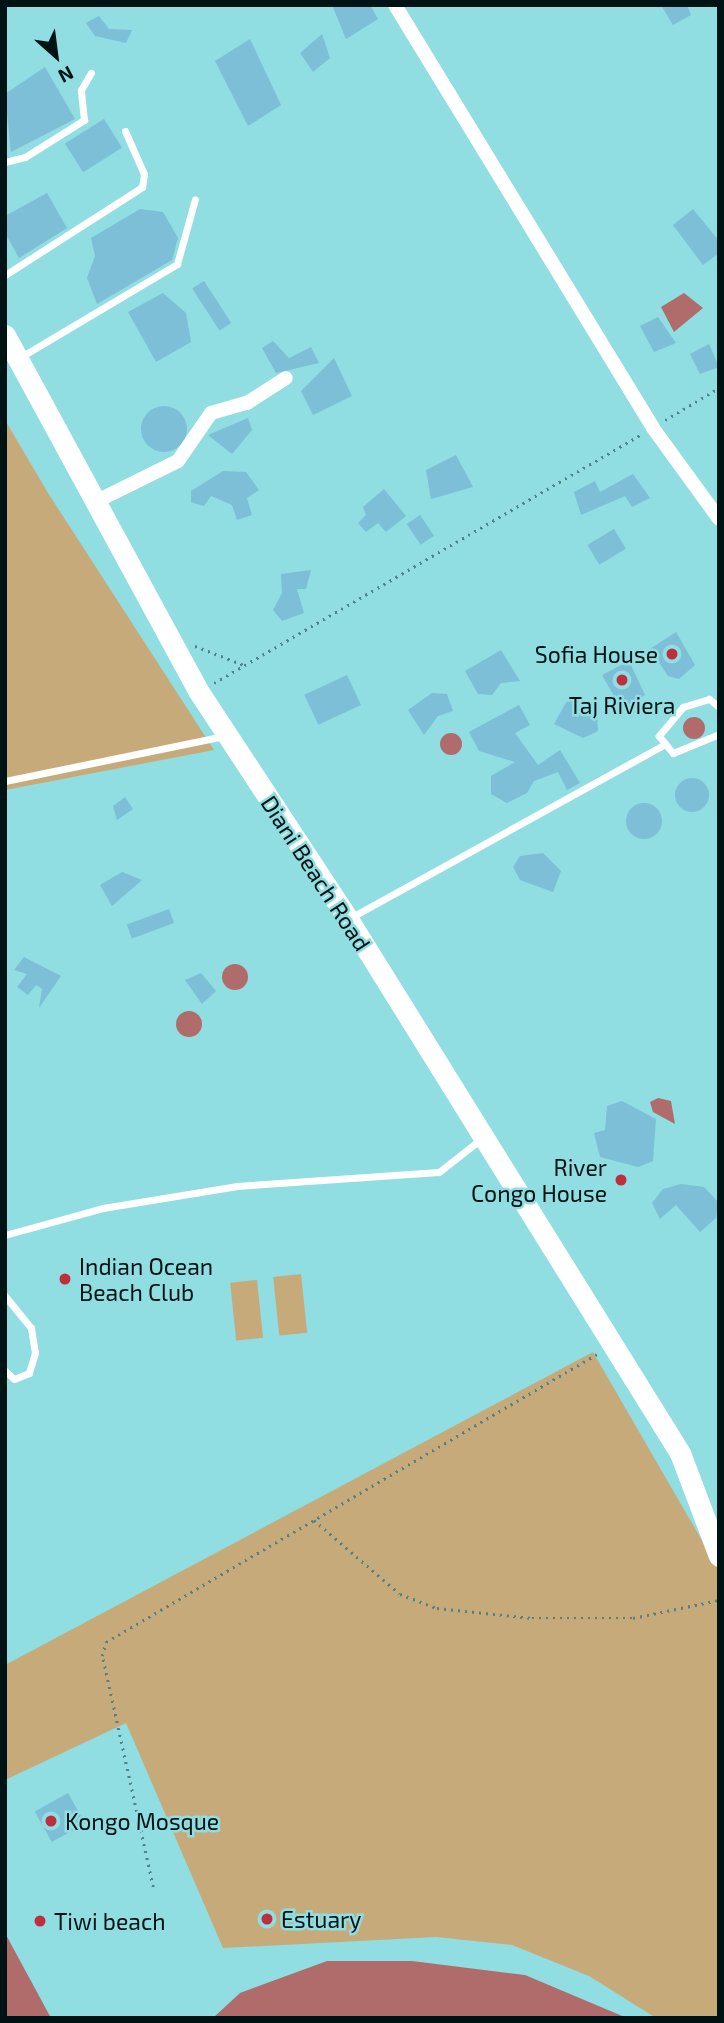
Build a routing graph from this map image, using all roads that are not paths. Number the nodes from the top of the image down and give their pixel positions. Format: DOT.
graph roads {
  1 [pos="395,5"];
  2 [pos="90,73"];
  3 [pos="125,131"];
  4 [pos="5,162"];
  5 [pos="195,200"];
  6 [pos="5,275"];
  7 [pos="5,335"];
  8 [pos="18,358"];
  9 [pos="286,378"];
  10 [pos="97,501"];
  11 [pos="719,519"];
  12 [pos="719,707"];
  13 [pos="719,734"];
  14 [pos="226,736"];
  15 [pos="662,746"];
  16 [pos="5,781"];
  17 [pos="348,919"];
  18 [pos="483,1138"];
  19 [pos="5,1235"];
  20 [pos="5,1296"];
  21 [pos="5,1371"];
  22 [pos="719,1556"];
  1 -- 11 [label="street"];
  2 -- 4 [label="lane"];
  3 -- 6 [label="lane"];
  5 -- 8 [label="lane"];
  7 -- 8 [label="main road, Diani Beach Road"];
  8 -- 10 [label="main road, Diani Beach Road"];
  9 -- 10 [label="street"];
  10 -- 14 [label="main road, Diani Beach Road"];
  12 -- 15 [label="lane"];
  13 -- 15 [label="lane"];
  14 -- 16 [label="lane"];
  14 -- 17 [label="main road, Diani Beach Road"];
  15 -- 17 [label="lane"];
  17 -- 18 [label="main road, Diani Beach Road"];
  18 -- 19 [label="lane"];
  18 -- 22 [label="main road, Diani Beach Road"];
  20 -- 21 [label="lane"];
}
